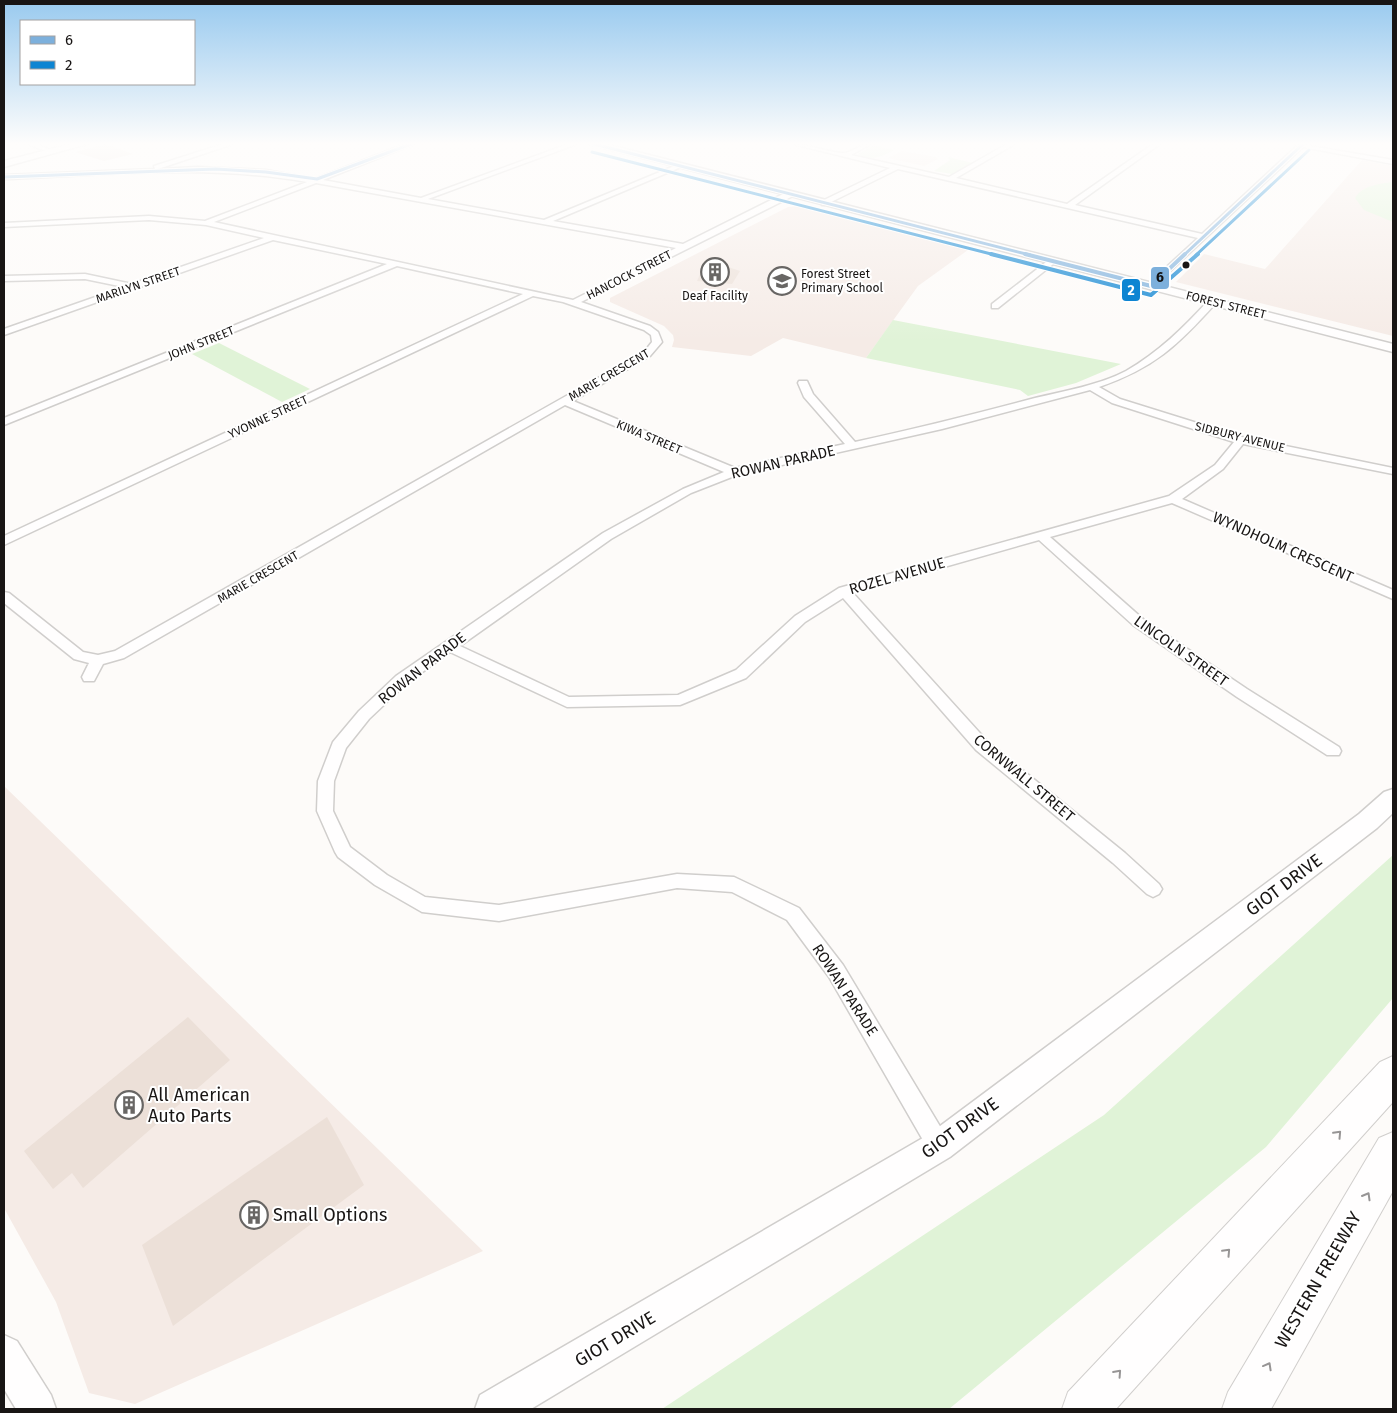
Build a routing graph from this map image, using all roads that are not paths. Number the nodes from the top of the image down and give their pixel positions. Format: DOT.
graph roads {
  1 [pos="239,210"];
  2 [pos="481,210"];
  3 [pos="576,210"];
  4 [pos="758,210"];
  5 [pos="852,210"];
  6 [pos="1086,210"];
  7 [pos="1232,210"];
  8 [pos="547,222"];
  9 [pos="206,223"];
  10 [pos="4,225"];
  11 [pos="272,237"];
  12 [pos="1203,237"];
  13 [pos="684,247"];
  14 [pos="1053,262"];
  15 [pos="398,263"];
  16 [pos="4,278"];
  17 [pos="1151,286"];
  18 [pos="132,287"];
  19 [pos="532,293"];
  20 [pos="575,302"];
  21 [pos="1212,302"];
  22 [pos="995,306"];
  23 [pos="4,332"];
  24 [pos="1393,348"];
  25 [pos="803,383"];
  26 [pos="1091,388"];
  27 [pos="564,401"];
  28 [pos="4,422"];
  29 [pos="1240,440"];
  30 [pos="853,447"];
  31 [pos="1393,471"];
  32 [pos="734,472"];
  33 [pos="1173,499"];
  34 [pos="1040,535"];
  35 [pos="4,542"];
  36 [pos="844,591"];
  37 [pos="1393,595"];
  38 [pos="4,596"];
  39 [pos="449,646"];
  40 [pos="98,660"];
  41 [pos="89,677"];
  42 [pos="1333,751"];
  43 [pos="1393,799"];
  44 [pos="1153,889"];
  45 [pos="1393,1075"];
  46 [pos="939,1146"];
  47 [pos="1393,1152"];
  48 [pos="4,1354"];
  49 [pos="37,1409"];
  50 [pos="494,1409"];
  51 [pos="1085,1409"];
  52 [pos="1245,1409"];
  1 -- 9 [label="street"];
  2 -- 8 [label="street"];
  3 -- 8 [label="street"];
  4 -- 13 [label="street, HANCOCK STREET"];
  5 -- 14 [label="street, FOREST STREET"];
  6 -- 12 [label="street"];
  7 -- 12 [label="street"];
  8 -- 13 [label="street"];
  9 -- 10 [label="street, MARIE CRESCENT"];
  9 -- 11 [label="street, MARIE CRESCENT"];
  11 -- 15 [label="street, MARIE CRESCENT"];
  11 -- 18 [label="street, MARILYN STREET"];
  12 -- 17 [label="street"];
  13 -- 20 [label="street, HANCOCK STREET"];
  14 -- 17 [label="street, FOREST STREET"];
  14 -- 22 [label="street"];
  15 -- 19 [label="street, MARIE CRESCENT"];
  15 -- 28 [label="street, JOHN STREET"];
  16 -- 18 [label="street"];
  17 -- 21 [label="street, FOREST STREET"];
  18 -- 23 [label="street, MARILYN STREET"];
  19 -- 20 [label="street, MARIE CRESCENT"];
  19 -- 35 [label="street, YVONNE STREET"];
  20 -- 27 [label="street, MARIE CRESCENT"];
  21 -- 24 [label="street, FOREST STREET"];
  21 -- 26 [label="street, ROWAN PARADE"];
  25 -- 30 [label="street"];
  26 -- 29 [label="street, SIDBURY AVENUE"];
  26 -- 30 [label="street, ROWAN PARADE"];
  27 -- 32 [label="street, KIWA STREET"];
  27 -- 40 [label="street, MARIE CRESCENT"];
  29 -- 31 [label="street, SIDBURY AVENUE"];
  29 -- 33 [label="street, ROZEL AVENUE"];
  30 -- 32 [label="street, ROWAN PARADE"];
  32 -- 39 [label="street, ROWAN PARADE"];
  33 -- 34 [label="street, ROZEL AVENUE"];
  33 -- 37 [label="street, WYNDHOLM CRESCENT"];
  34 -- 36 [label="street, ROZEL AVENUE"];
  34 -- 42 [label="street, LINCOLN STREET"];
  36 -- 39 [label="street, ROZEL AVENUE"];
  36 -- 44 [label="street, CORNWALL STREET"];
  38 -- 40 [label="street"];
  39 -- 46 [label="street, ROWAN PARADE"];
  40 -- 41 [label="street"];
  43 -- 46 [label="street, GIOT DRIVE"];
  51 -- 45 [label="highway, one-way"];
  46 -- 50 [label="street, GIOT DRIVE"];
  52 -- 47 [label="highway, WESTERN FREEWAY, one-way"];
  48 -- 49 [label="street"];
}
